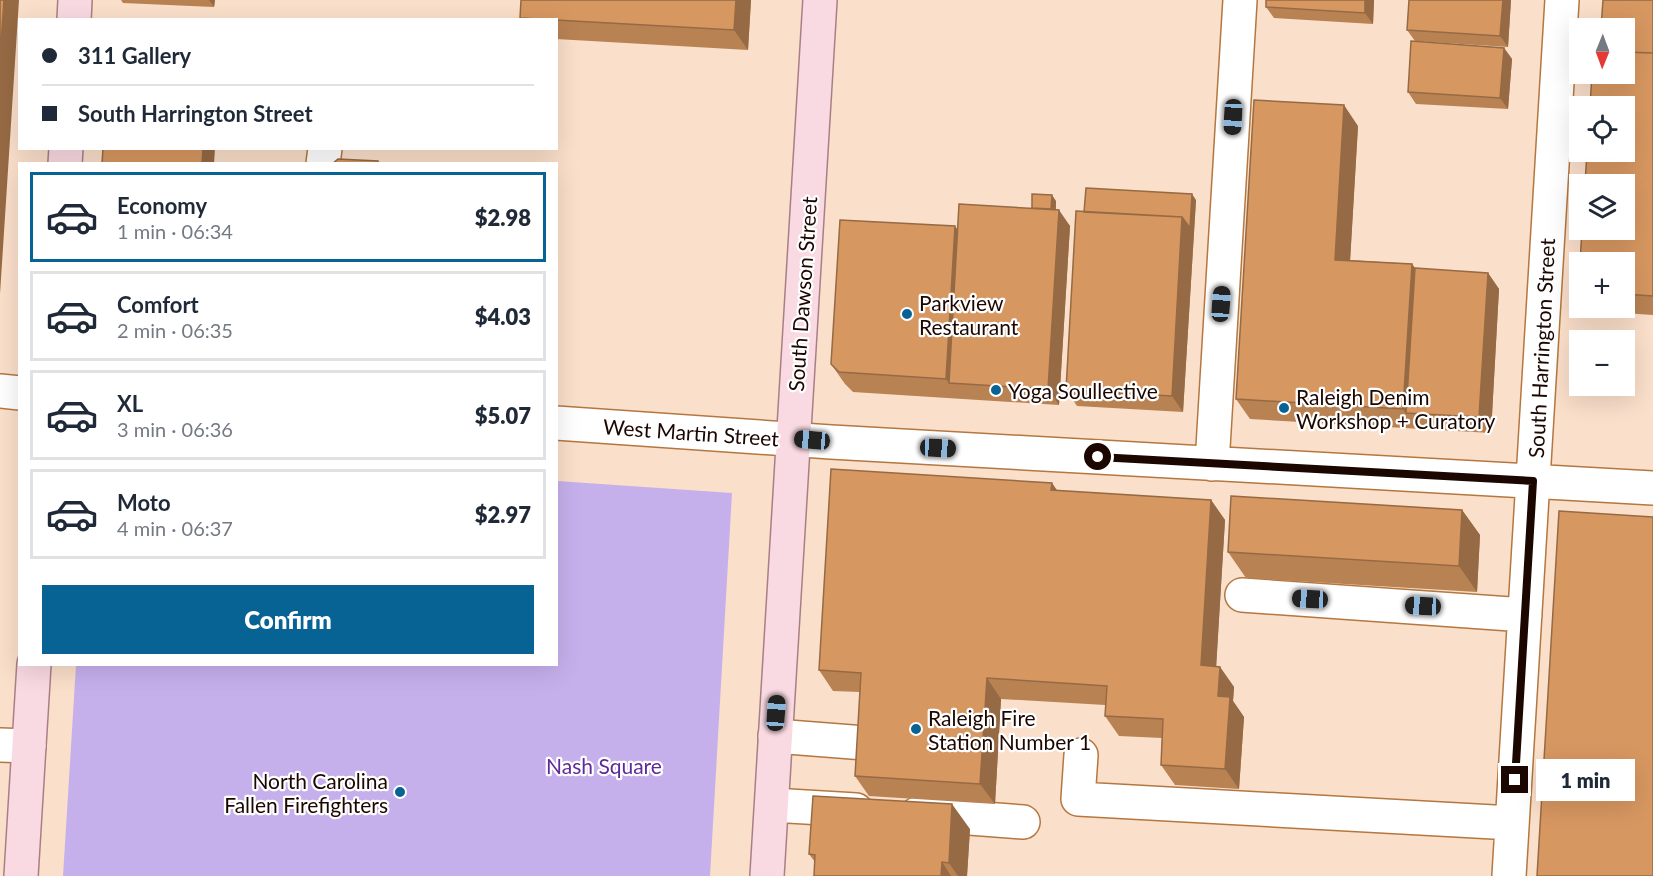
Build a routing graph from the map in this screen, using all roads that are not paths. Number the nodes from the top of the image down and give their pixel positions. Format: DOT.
graph roads {
  1 [pos="75,0"];
  2 [pos="820,0"];
  3 [pos="1240,0"];
  4 [pos="1563,0"];
  5 [pos="74,18"];
  6 [pos="0,391"];
  7 [pos="18,393"];
  8 [pos="558,423"];
  9 [pos="793,439"];
  10 [pos="1212,464"];
  11 [pos="1533,481"];
  12 [pos="1653,488"];
  13 [pos="1242,595"];
  14 [pos="1525,615"];
  15 [pos="34,666"];
  16 [pos="775,736"];
  17 [pos="865,744"];
  18 [pos="15,746"];
  19 [pos="1081,755"];
  20 [pos="772,805"];
  21 [pos="1023,822"];
  22 [pos="1512,823"];
  23 [pos="21,876"];
  24 [pos="767,876"];
  25 [pos="1509,876"];
  1 -- 5 [label="main road"];
  2 -- 9 [label="main road, South Dawson Street"];
  3 -- 10 [label="street"];
  4 -- 11 [label="street, South Harrington Street"];
  6 -- 7 [label="street"];
  8 -- 9 [label="street, West Martin Street"];
  9 -- 10 [label="street, West Martin Street"];
  9 -- 16 [label="main road, South Dawson Street"];
  10 -- 11 [label="street, West Martin Street"];
  11 -- 12 [label="street, West Martin Street"];
  11 -- 14 [label="street, South Harrington Street"];
  13 -- 14 [label="street"];
  14 -- 22 [label="street, South Harrington Street"];
  15 -- 18 [label="main road"];
  16 -- 17 [label="street"];
  16 -- 20 [label="main road, South Dawson Street"];
  18 -- 23 [label="main road"];
  19 -- 22 [label="street"];
  20 -- 21 [label="street"];
  20 -- 24 [label="main road, South Dawson Street"];
  22 -- 25 [label="street, South Harrington Street"];
}
